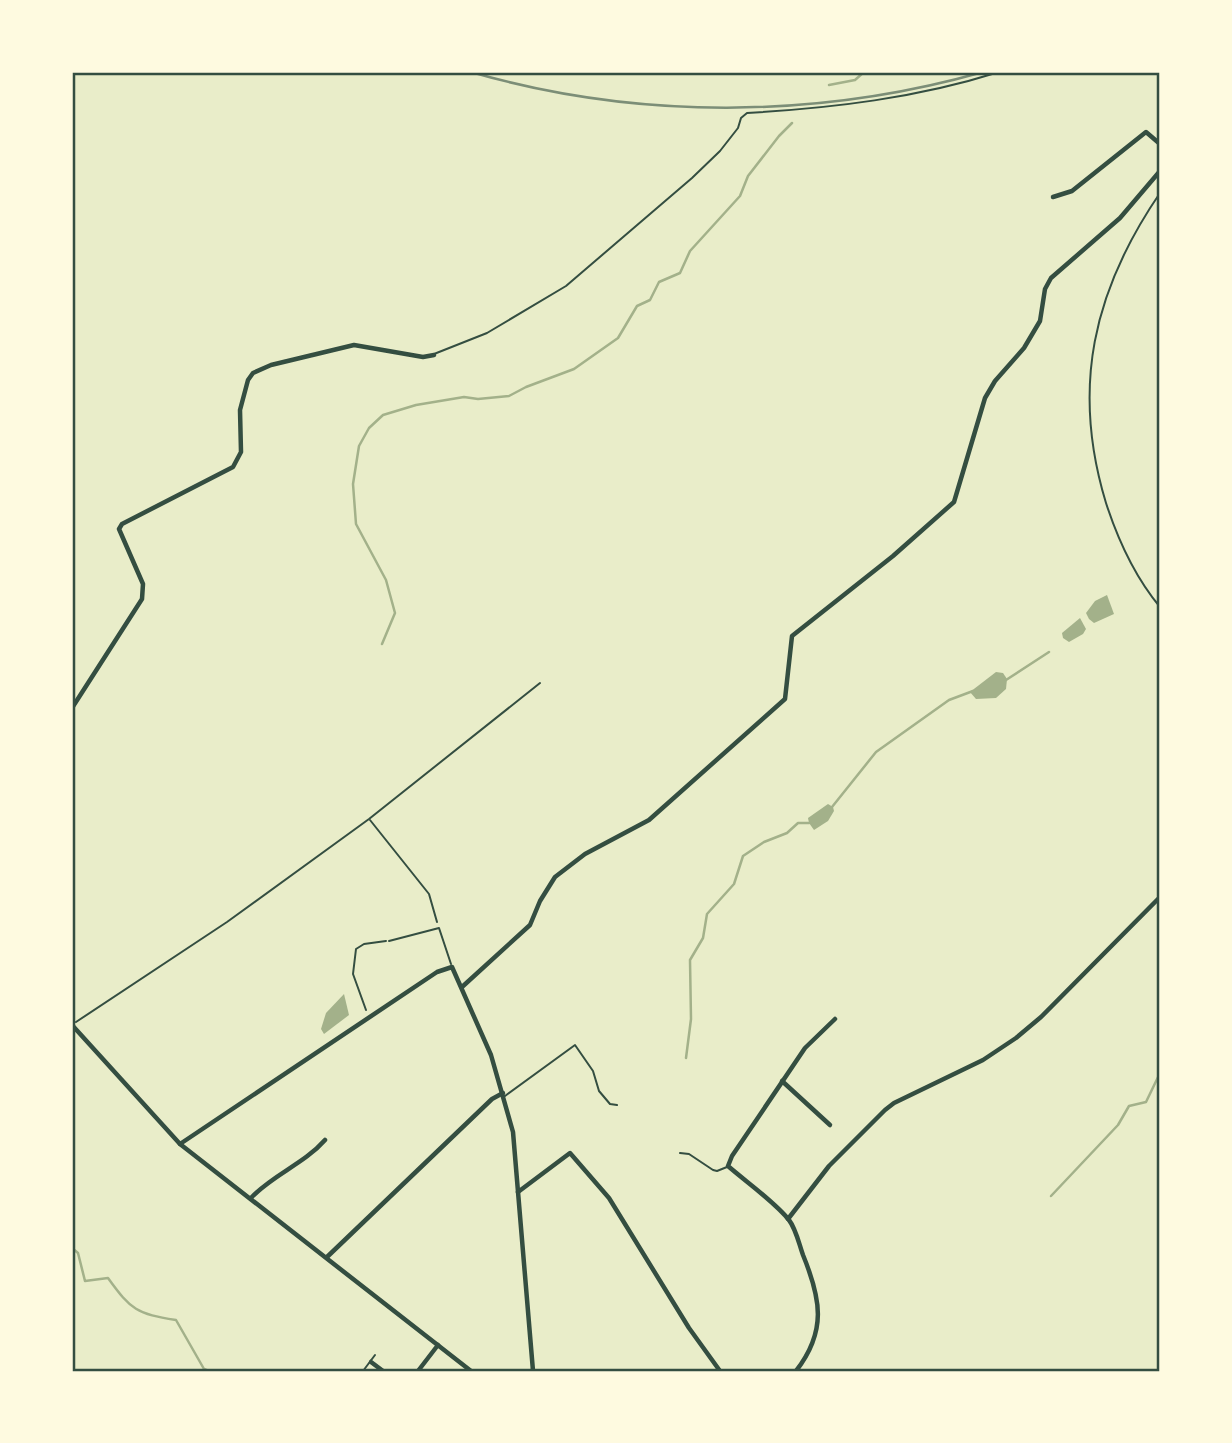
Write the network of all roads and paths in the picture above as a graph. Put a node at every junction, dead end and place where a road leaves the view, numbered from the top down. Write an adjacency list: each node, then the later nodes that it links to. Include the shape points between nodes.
1 (999, 72): 6 (lane, via 921,93 834,108 747,113 720,151 692,178 566,286 487,332)
2 (1160, 144): 5 (street, via 1146,132 1072,191)
3 (1160, 171): 15 (street, via 1120,218 1051,278 1040,321 985,398 954,502 792,636 785,699 649,820 585,853 555,877 530,925)
4 (1160, 193): 7 (path, via 1122,254 1106,297 1092,353 1089,398 1096,468 1115,530)
5 (1053, 197)
6 (434, 355): 9 (street, via 354,345 253,373 240,411 241,452 233,467 119,529 143,584 142,599)
7 (1160, 607)
8 (540, 683): 10 (path)
9 (72, 708)
10 (369, 819): 12 (path, via 429,894); 18 (path, via 227,922)
11 (1160, 897): 29 (street, via 1016,1038 983,1060 894,1103 875,1119)
12 (439, 928): 13 (lane); 14 (lane)
13 (389, 941): 16 (path, via 356,949 353,974)
14 (452, 967): 15 (street); 16 (street, via 437,972)
15 (462, 987): 20 (street)
16 (368, 1018): 24 (street)
17 (835, 1019): 19 (street, via 805,1048)
18 (72, 1025): 24 (street)
19 (782, 1081): 22 (street); 26 (street)
20 (503, 1095): 21 (lane, via 575,1045 593,1071 599,1091 610,1104); 27 (street, via 513,1132); 30 (street, via 492,1099)
21 (617, 1105)
22 (830, 1125)
23 (325, 1140): 28 (street)
24 (180, 1144): 28 (street)
25 (680, 1153): 26 (lane, via 713,1170)
26 (727, 1166): 29 (street)
27 (518, 1192): 38 (street); 39 (street, via 570,1153 609,1199)
28 (251, 1198): 30 (street)
29 (788, 1219): 40 (street, via 816,1287 819,1313 816,1337)
30 (327, 1257): 31 (street)
31 (438, 1345): 36 (street); 37 (street)
32 (375, 1355): 33 (lane)
33 (371, 1362): 34 (lane); 35 (street)
34 (363, 1371)
35 (383, 1371)
36 (418, 1371)
37 (471, 1371)
38 (533, 1371)
39 (720, 1371)
40 (796, 1371)

